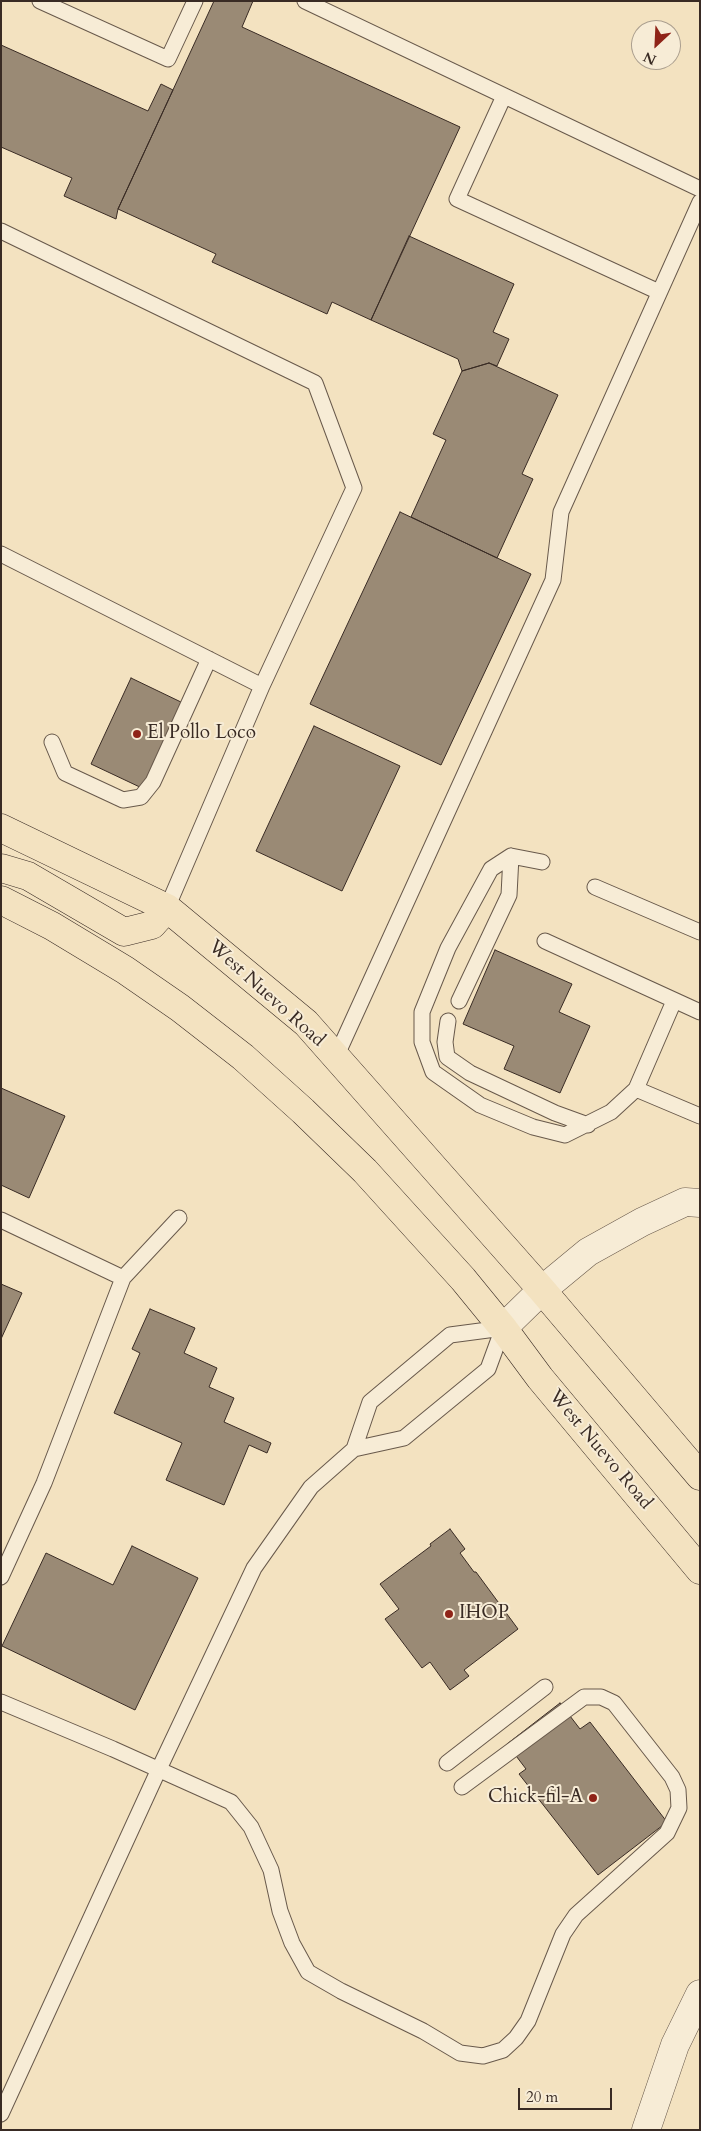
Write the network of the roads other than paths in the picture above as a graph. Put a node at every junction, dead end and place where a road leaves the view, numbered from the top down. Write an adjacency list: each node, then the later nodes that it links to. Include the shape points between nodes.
1 (40, 1): 2 (lane, via 168,59)
2 (195, 1)
3 (305, 1): 4 (lane)
4 (504, 96): 5 (lane); 8 (lane, via 457,199)
5 (700, 189)
6 (700, 202): 8 (lane)
7 (1, 231): 11 (lane, via 315,383 354,488)
8 (659, 292): 26 (lane, via 561,512 554,580)
9 (1, 554): 10 (lane)
10 (208, 659): 11 (lane); 12 (lane, via 153,782 140,797 123,800 65,773)
11 (262, 686): 19 (lane)
12 (52, 742)
13 (1, 828): 19 (main road, West Nuevo Road)
14 (511, 856): 15 (lane); 22 (lane, via 509,895); 29 (lane, via 491,869 448,948 422,1012 422,1042 433,1072 480,1105 533,1127 564,1135)
15 (542, 862)
16 (1, 868): 19 (main road, via 28,876 124,932 152,924)
17 (595, 887): 20 (lane)
18 (1, 900): 35 (main road, West Nuevo Road, via 125,970 243,1057 365,1171)
19 (167, 908): 26 (main road, West Nuevo Road, via 306,1023)
20 (700, 932)
21 (545, 941): 23 (lane)
22 (458, 1001)
23 (674, 1001): 24 (lane); 27 (lane)
24 (700, 1012)
25 (448, 1021): 29 (lane, via 447,1057 470,1073)
26 (336, 1057): 34 (main road, West Nuevo Road)
27 (636, 1089): 28 (lane); 29 (lane, via 611,1112)
28 (700, 1116)
29 (588, 1124)
30 (692, 1202): 34 (street, via 642,1222 588,1252)
31 (179, 1218): 33 (lane)
32 (1, 1220): 33 (lane)
33 (123, 1278): 39 (lane, via 44,1482)
34 (542, 1290): 35 (street); 37 (main road, West Nuevo Road)
35 (503, 1328): 36 (lane, via 488,1369 404,1438); 36 (lane, via 450,1335 370,1402); 38 (main road, West Nuevo Road, via 540,1378)
36 (354, 1448): 43 (lane, via 311,1487 254,1568)
37 (700, 1476)
38 (700, 1570)
39 (1, 1577)
40 (545, 1687): 42 (lane)
41 (1, 1702): 43 (lane)
42 (447, 1763)
43 (159, 1769): 44 (lane, via 231,1802 251,1827 271,1870 280,1911 292,1943 308,1972 460,2053 483,2056 503,2050 528,2021 563,1934 576,1915 668,1833 679,1808 678,1790 672,1777 614,1703 601,1697 584,1697); 46 (lane)
44 (462, 1787)
45 (700, 1994): 47 (street, via 675,2045)
46 (1, 2114)
47 (646, 2130)

